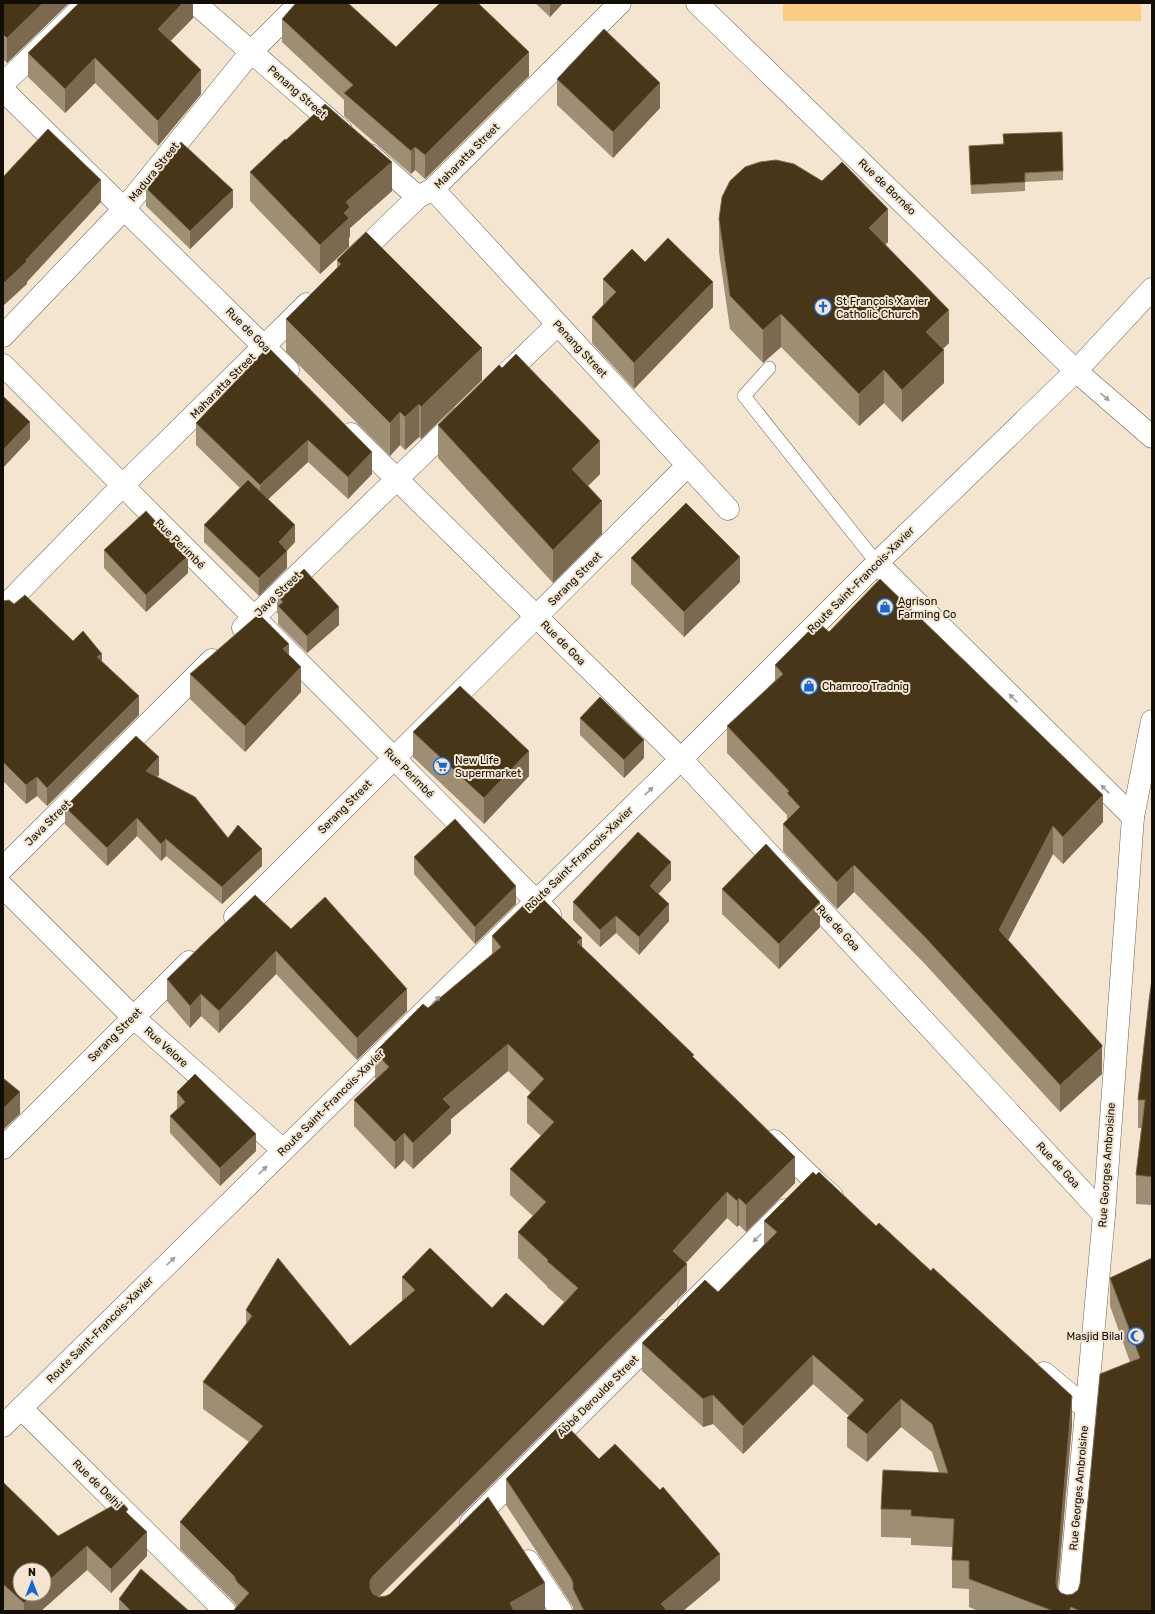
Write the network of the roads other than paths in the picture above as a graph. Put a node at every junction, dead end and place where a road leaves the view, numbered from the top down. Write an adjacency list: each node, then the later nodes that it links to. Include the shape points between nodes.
1 (87, 3): 7 (street)
2 (195, 3): 6 (street, Penang Street)
3 (300, 3): 6 (street, Madura Street)
4 (620, 3): 9 (street, Maharatta Street)
5 (698, 3): 19 (street, Rue de Bornéo)
6 (251, 52): 9 (street, Penang Street); 10 (street, Madura Street)
7 (3, 84)
8 (3, 90): 10 (street, Rue de Goa)
9 (425, 193): 11 (street, Maharatta Street); 14 (street, Penang Street)
10 (125, 208): 15 (street, Madura Street); 16 (street, Rue de Goa)
11 (338, 274)
12 (1152, 290): 19 (street, Route Saint-Francois-Xavier)
13 (321, 291): 16 (street, Maharatta Street)
14 (557, 325): 23 (street, Penang Street); 24 (street, Java Street)
15 (3, 336)
16 (264, 346): 20 (street, Rue de Goa); 25 (street, Maharatta Street)
17 (3, 365): 25 (street, Rue Perimbé)
18 (769, 368): 27 (lane, via 744,396)
19 (1076, 371): 22 (street, Rue de Bornéo, one-way to 22); 27 (street, Route Saint-Francois-Xavier)
20 (303, 385)
21 (336, 418): 24 (street, Rue de Goa)
22 (1152, 437)
23 (687, 466): 26 (street, Penang Street); 29 (street, Serang Street)
24 (396, 480): 29 (street, Rue de Goa); 30 (street, Java Street)
25 (122, 486): 28 (street, Maharatta Street); 30 (street, Rue Perimbé)
26 (728, 509)
27 (877, 563): 33 (street, Route Saint-Francois-Xavier); 34 (street, one-way to 27)
28 (3, 608)
29 (537, 616): 32 (street, Serang Street); 33 (street, Rue de Goa)
30 (254, 618): 32 (street, Rue Perimbé); 35 (street, Java Street)
31 (1152, 721): 34 (street, Rue Georges Ambroisine)
32 (394, 759): 37 (street, Rue Perimbé); 39 (street, Serang Street)
33 (681, 759): 37 (street, Route Saint-Francois-Xavier, one-way to 33); 47 (street, Rue de Goa)
34 (1133, 817): 47 (street, Rue Georges Ambroisine)
35 (3, 868)
36 (3, 887): 41 (street, Rue Velore)
37 (536, 902): 38 (street, Rue Perimbé); 44 (street, Route Saint-Francois-Xavier, one-way to 37)
38 (564, 929)
39 (218, 933)
40 (201, 950): 41 (street, Serang Street)
41 (133, 1017): 43 (street, Serang Street); 44 (street, Rue Velore)
42 (759, 1125): 45 (street)
43 (3, 1148)
44 (283, 1150): 49 (street, Route Saint-Francois-Xavier, one-way to 44)
45 (805, 1190): 46 (street); 52 (street, Abbé Deroulde Street, one-way to 52)
46 (845, 1206)
47 (1104, 1214): 50 (street, Rue Georges Ambroisine)
48 (1032, 1362): 50 (street)
49 (21, 1408): 51 (street, Route Saint-Francois-Xavier); 56 (street, Rue de Delhi)
50 (1086, 1408): 58 (street, Rue Georges Ambroisine)
51 (3, 1426)
52 (490, 1504): 53 (street); 54 (street, Abbé Deroulde Street)
53 (502, 1523)
54 (455, 1538)
55 (515, 1542): 57 (street)
56 (225, 1611)
57 (561, 1611)
58 (1068, 1611)

